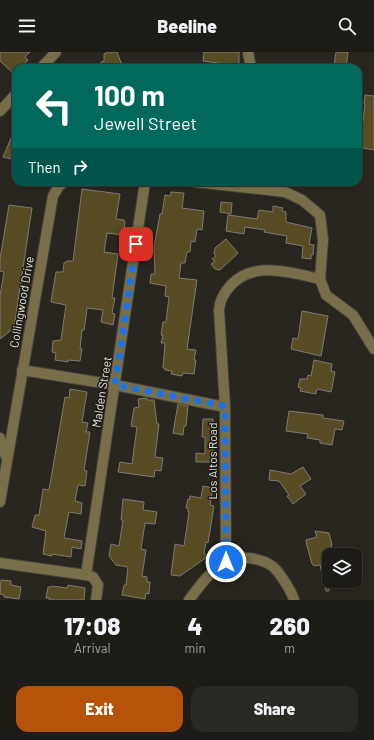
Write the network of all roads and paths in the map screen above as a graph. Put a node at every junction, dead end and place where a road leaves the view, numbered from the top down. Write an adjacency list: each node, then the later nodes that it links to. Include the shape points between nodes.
1 (56, 52): 3 (street)
2 (248, 52): 4 (street)
3 (45, 64)
4 (250, 64)
5 (12, 98): 6 (street)
6 (0, 111)
7 (59, 186): 13 (street, Collingwood Drive, via 53,196)
8 (144, 186): 14 (street, Malden Street)
9 (261, 186): 10 (street)
10 (278, 187): 11 (street, via 302,200 320,215 324,240)
11 (320, 279): 12 (street, via 326,295 354,314); 15 (street, Los Altos Road, via 281,271 252,271 233,281 221,300 219,310)
12 (374, 349)
13 (22, 370): 14 (street); 17 (street, Collingwood Drive)
14 (115, 385): 15 (street); 21 (street, Malden Street)
15 (225, 406): 19 (street, Los Altos Road)
16 (0, 438): 17 (street)
17 (7, 458): 18 (street, Collingwood Drive)
18 (0, 502)
19 (226, 562): 23 (street, via 204,580); 24 (street, via 248,557 273,566 292,592)
20 (0, 563): 21 (street)
21 (86, 575): 22 (street, via 93,578 98,585)
22 (96, 600)
23 (189, 600)
24 (294, 600)

